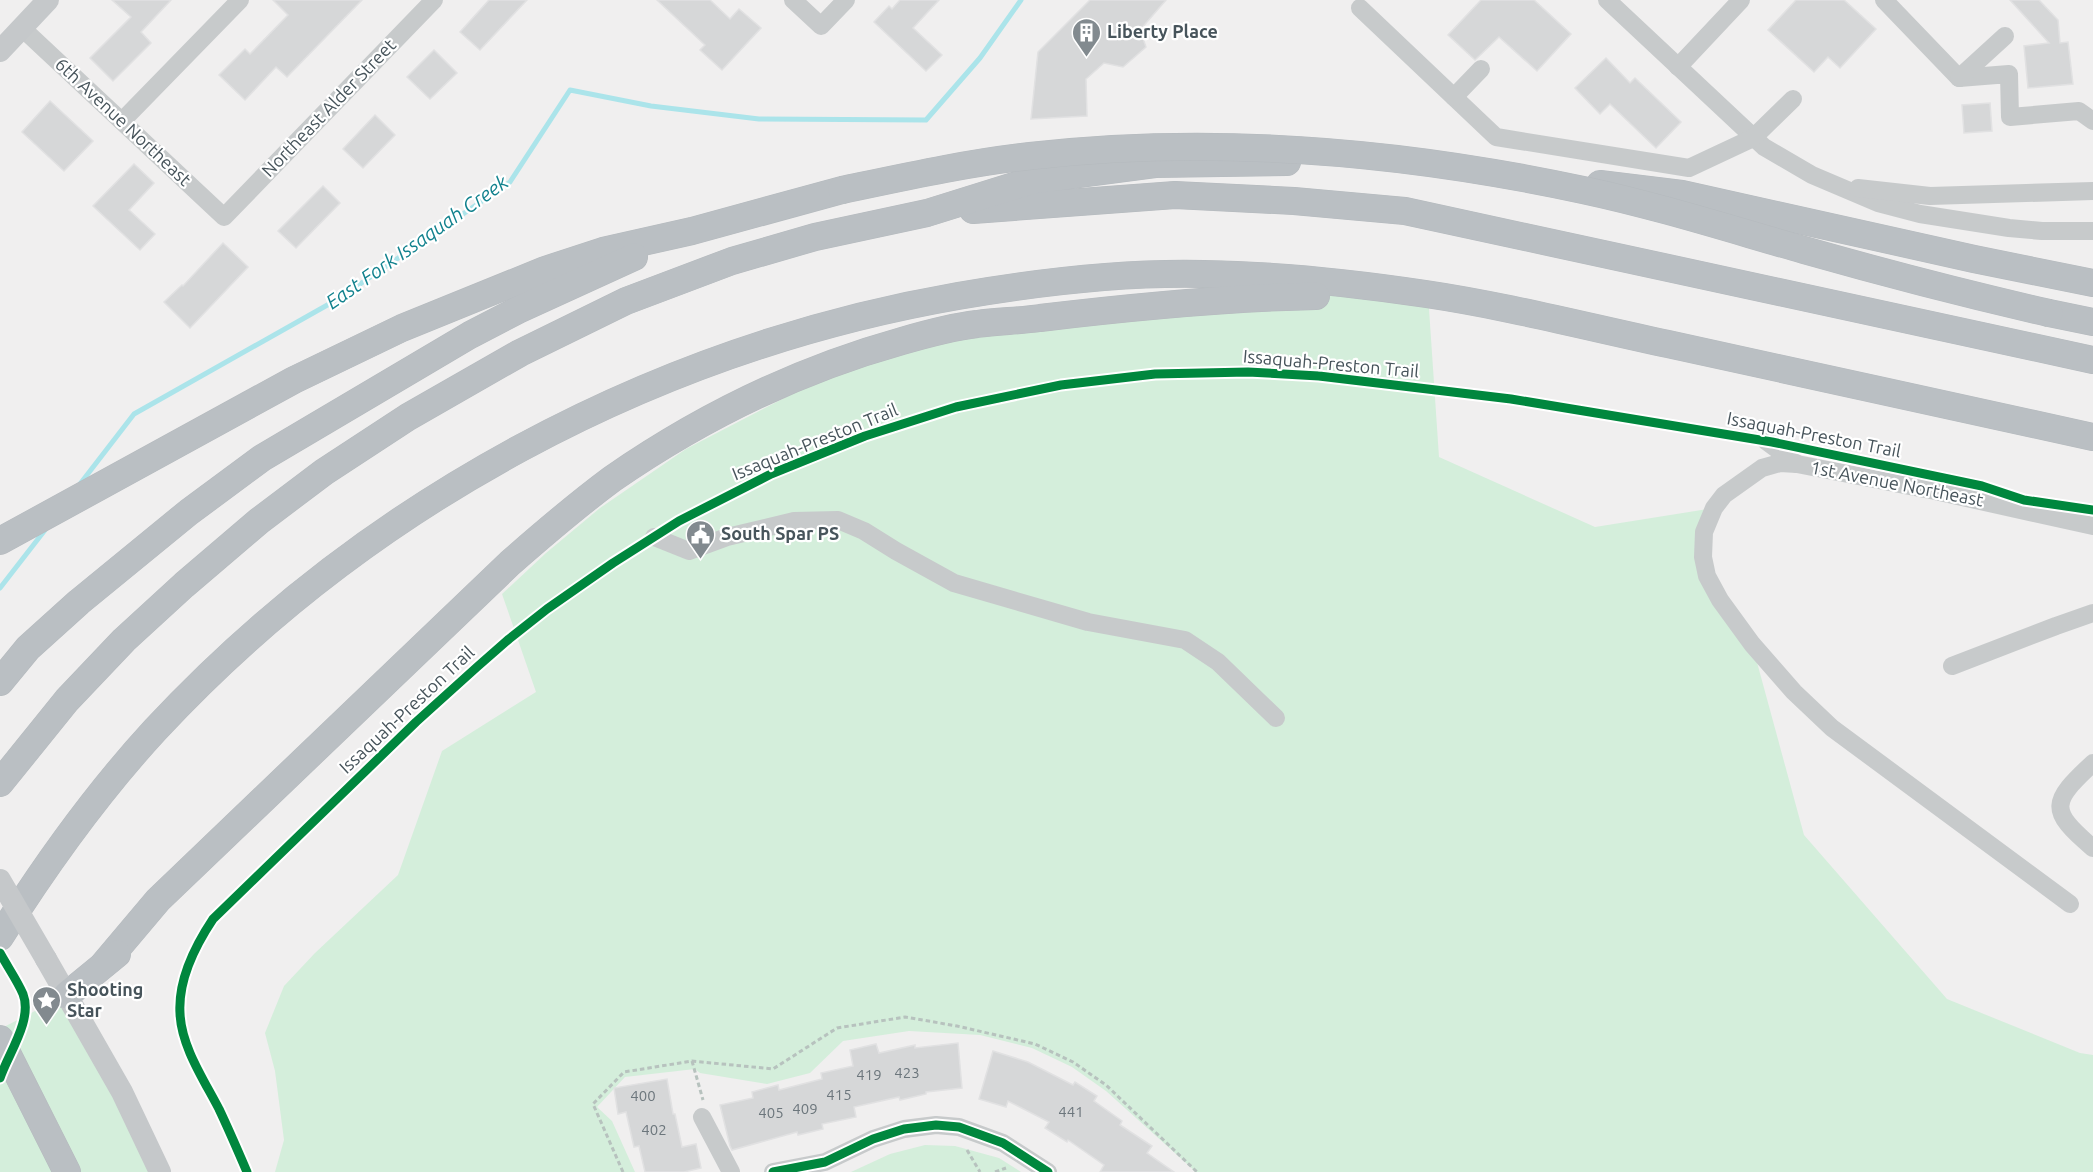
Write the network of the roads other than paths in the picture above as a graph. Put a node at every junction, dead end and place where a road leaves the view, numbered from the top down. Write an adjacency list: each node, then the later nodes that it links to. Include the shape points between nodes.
1 (48, 0): 10 (main road)
2 (240, 0): 18 (street)
3 (434, 0): 24 (street, Northeast Alder Street)
4 (793, 0): 5 (street, via 821,26)
5 (846, 0)
6 (1607, 0): 13 (street)
7 (1741, 0): 13 (street)
8 (1884, 0): 15 (street)
9 (1360, 8): 16 (street)
10 (22, 28): 12 (main road); 18 (street, 6th Avenue Northeast)
11 (2005, 36): 15 (street)
12 (0, 51)
13 (1678, 67): 20 (street)
14 (1481, 69): 16 (street)
15 (1959, 78): 19 (street, via 2009,74 2010,117 2079,111)
16 (1454, 97): 20 (street, via 1496,137 1689,168)
17 (1793, 99): 20 (street)
18 (122, 121): 24 (street, 6th Avenue Northeast)
19 (2093, 121)
20 (1753, 138): 21 (street, via 1792,165)
21 (1838, 186): 22 (street, via 1930,196); 26 (street, via 1898,209 1947,219 2042,231)
22 (2093, 191)
23 (927, 213): 27 (highway, via 1032,180 1155,164 1265,161 1424,167 1682,194); 30 (highway, via 1175,195 1405,211); 42 (highway, via 815,237 732,261 626,302 520,353 408,417 324,472 184,585 123,640 67,700)
24 (224, 217)
25 (692, 231): 29 (highway, bridge, via 842,190 1029,156 1203,146 1338,152 1441,164 1582,190 1923,283); 36 (highway, via 603,251 545,270 402,328 294,380); 39 (highway, via 508,315 262,458 79,602 28,648)
26 (2093, 231)
27 (2093, 283)
28 (1428, 294): 31 (highway); 46 (highway, via 1309,280 1210,274 1087,278 986,292 850,318 775,339 668,378 531,442 465,479 312,584 243,644 153,733 69,834); 47 (highway, via 1267,297 1035,319 861,366 717,431 632,484 522,574 174,906)
29 (2093, 322)
30 (2093, 360)
31 (2093, 436)
32 (1766, 441): 33 (street)
33 (1797, 464): 34 (street, 1st Avenue Northeast); 45 (street, 1st Avenue Northeast, via 1762,468 1724,495 1714,508 1704,532 1703,557 1707,576 1720,600 1752,644 1832,728)
34 (2093, 526)
35 (654, 537): 40 (street, via 688,551 794,521 838,519 954,583 1088,621 1185,640 1218,662)
36 (0, 541)
37 (2093, 613): 38 (street)
38 (1952, 666)
39 (0, 682)
40 (1276, 718)
41 (2093, 763): 43 (street, via 2067,788 2061,813 2068,826)
42 (0, 783)
43 (2093, 848)
44 (0, 880): 47 (main road, bridge)
45 (2070, 903)
46 (0, 937)
47 (67, 995): 51 (main road, via 122,1092)
48 (0, 1040): 50 (highway)
49 (702, 1118): 52 (street)
50 (67, 1172)
51 (160, 1172)
52 (731, 1172)
53 (773, 1172): 54 (street, via 825,1162 904,1129 936,1125 959,1128 1003,1143)
54 (1048, 1172)

